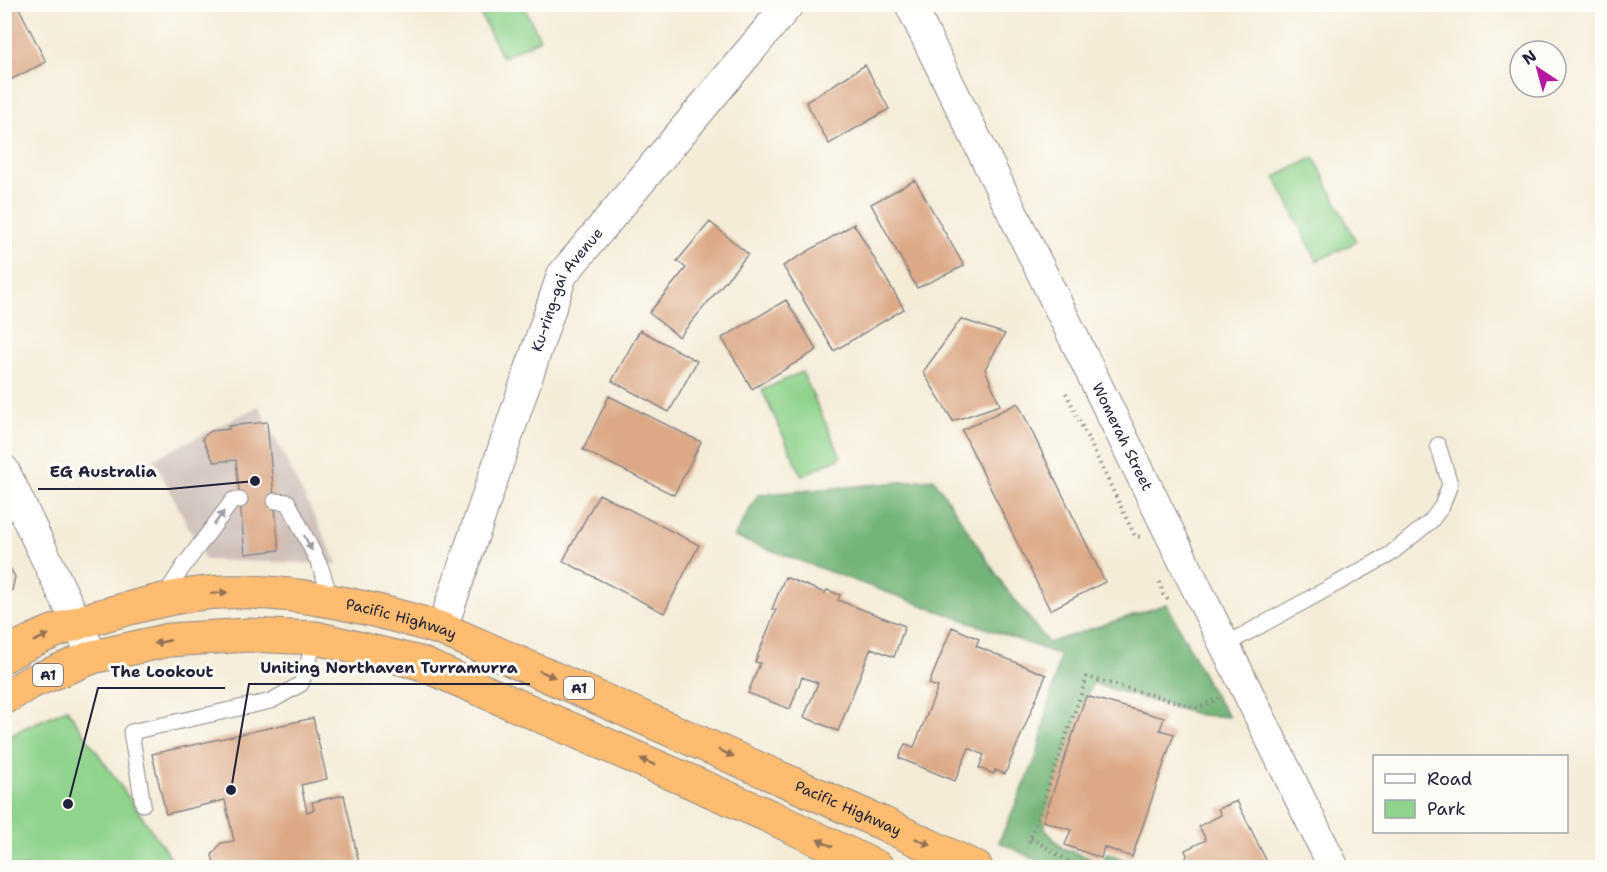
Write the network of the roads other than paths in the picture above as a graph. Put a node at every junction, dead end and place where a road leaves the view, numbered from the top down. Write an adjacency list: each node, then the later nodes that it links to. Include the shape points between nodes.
1 (789, 4): 10 (street, Ku-ring-gai Avenue, via 562,275)
2 (910, 4): 12 (street, Womerah Street)
3 (1438, 445): 12 (lane, via 1450,484 1431,521 1389,555)
4 (4, 470): 9 (street)
5 (240, 500): 7 (lane, one-way to 5, via 233,500)
6 (275, 501): 8 (lane, one-way to 8, via 288,502 321,568)
7 (161, 600): 8 (highway, Pacific Highway / A1, one-way to 8, via 220,592 282,593); 9 (highway, Pacific Highway / A1)
8 (331, 600): 10 (highway, Pacific Highway / A1)
9 (78, 622): 13 (highway, Pacific Highway / A1, one-way to 9); 14 (street)
10 (442, 629): 18 (highway, Pacific Highway / A1, one-way to 18)
11 (316, 638): 14 (highway, A1, one-way to 14, via 248,635 169,640); 16 (lane, via 301,684 271,701 131,732); 17 (highway, A1, one-way to 11, via 420,663)
12 (1225, 645): 19 (street, Womerah Street)
13 (4, 656)
14 (93, 657): 15 (highway, A1, via 31,682)
15 (4, 698)
16 (143, 804)
17 (878, 867)
18 (976, 867)
19 (1334, 867)

